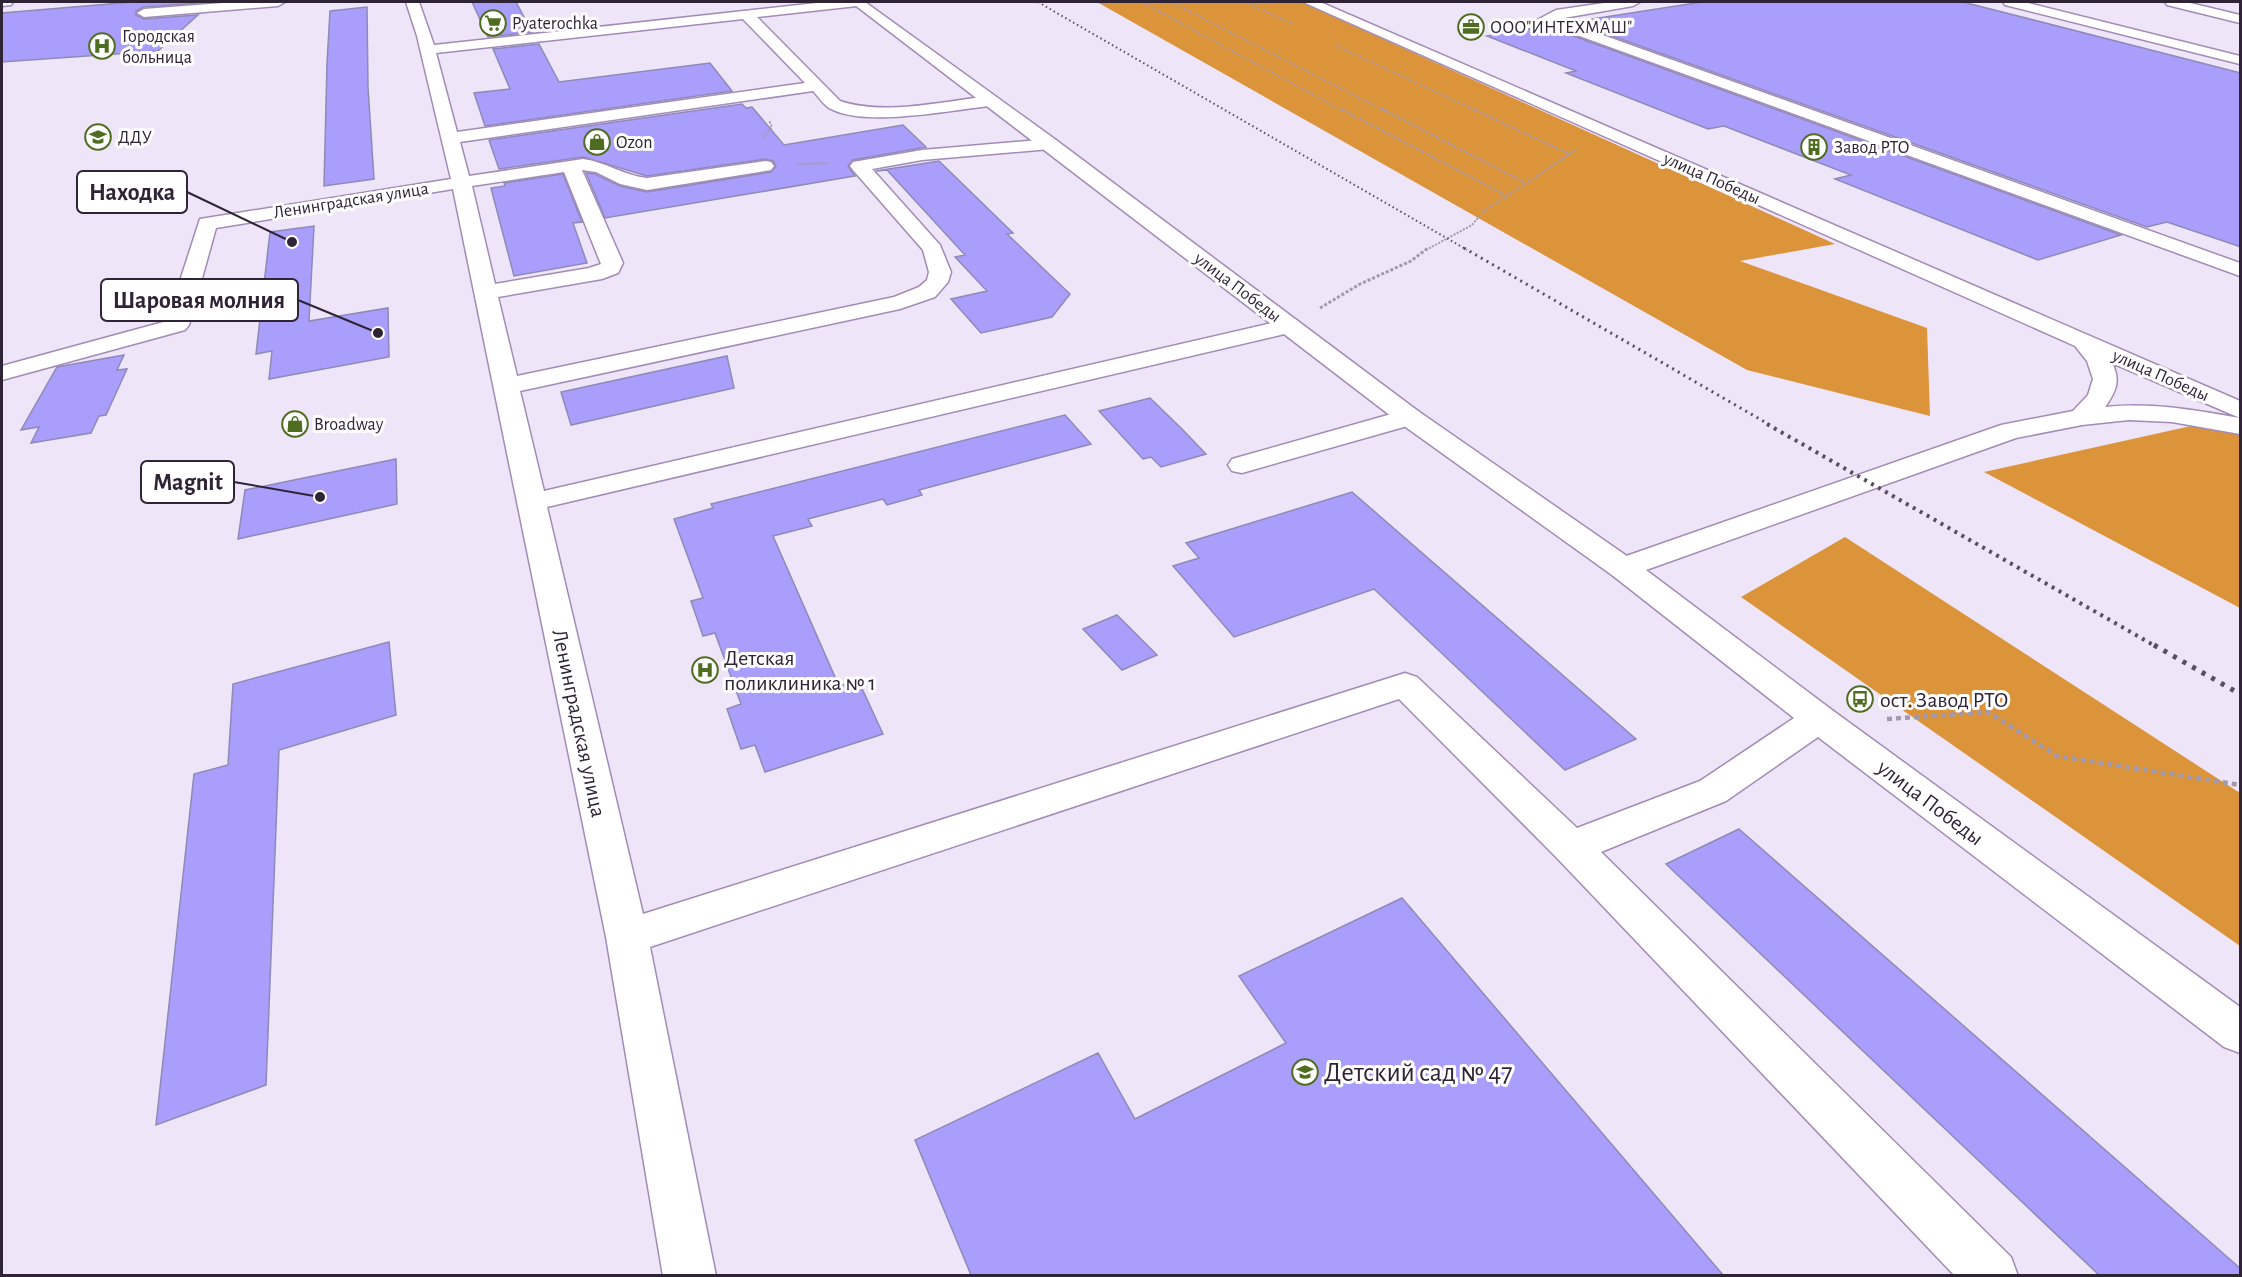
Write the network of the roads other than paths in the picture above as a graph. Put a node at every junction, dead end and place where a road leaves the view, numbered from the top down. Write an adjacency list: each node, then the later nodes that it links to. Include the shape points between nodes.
1 (278, 2): 8 (street)
2 (412, 2): 11 (street, Ленинградская улица)
3 (857, 2): 9 (street); 14 (street, улица Победы)
4 (1311, 2): 23 (street, улица Победы)
5 (1633, 2): 20 (street, via 1546,19)
6 (2010, 2): 12 (street)
7 (2172, 2): 10 (street)
8 (144, 13)
9 (746, 14): 11 (street); 13 (street)
10 (2241, 19)
11 (427, 50): 15 (street, Ленинградская улица)
12 (2241, 60)
13 (817, 86): 14 (street, via 834,104 853,111); 15 (street)
14 (990, 101): 16 (street, улица Победы)
15 (450, 138): 19 (street, Ленинградская улица)
16 (1050, 144): 22 (street, улица Победы); 25 (street, via 922,155 859,166 933,249 940,272 927,292 900,302)
17 (571, 165): 18 (street, via 593,164 627,180 647,184); 19 (street); 21 (street, via 612,263 610,268)
18 (765, 166)
19 (461, 182): 21 (street, Ленинградская улица); 24 (street, Ленинградская улица, via 207,223 177,325)
20 (2241, 270)
21 (486, 291): 25 (street, Ленинградская улица)
22 (1284, 322): 27 (street, улица Победы); 31 (street)
23 (2081, 339): 26 (street, улица Победы); 28 (street, улица Победы, via 2101,365 2105,386 2098,403)
24 (2, 373)
25 (506, 386): 31 (street, Ленинградская улица)
26 (2233, 403): 28 (street, via 2187,396 2153,397)
27 (1409, 417): 30 (street); 32 (street, улица Победы)
28 (2082, 417): 29 (street, улица Победы, via 2152,412); 32 (street, улица Победы, via 1978,440)
29 (2241, 426)
30 (1242, 465)
31 (532, 502): 35 (street, Ленинградская улица)
32 (1623, 568): 33 (street, улица Победы)
33 (1819, 719): 34 (street, via 1713,791); 36 (street, улица Победы)
34 (1571, 847): 35 (street, via 1405,685); 38 (street)
35 (627, 937): 37 (street, Ленинградская улица)
36 (2241, 1033)
37 (681, 1272)
38 (1992, 1275)

